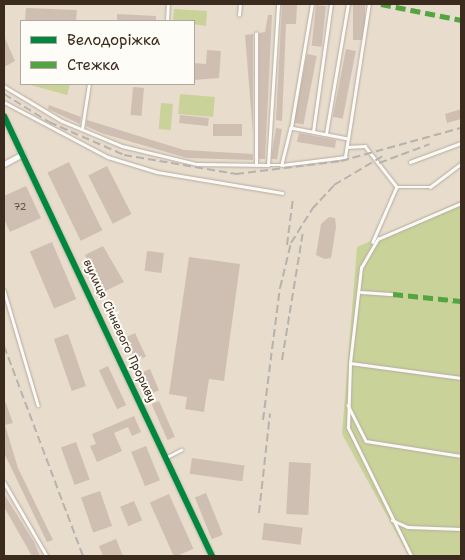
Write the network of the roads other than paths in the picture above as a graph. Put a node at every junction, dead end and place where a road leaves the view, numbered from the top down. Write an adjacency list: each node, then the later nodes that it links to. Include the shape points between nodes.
1 (168, 4): 9 (lane)
2 (240, 4): 8 (lane)
3 (278, 4): 27 (lane)
4 (312, 4): 15 (lane)
5 (331, 4): 17 (lane)
6 (348, 4): 18 (lane)
7 (369, 4): 19 (lane)
8 (240, 15)
9 (167, 20)
10 (256, 34): 26 (lane)
11 (89, 85): 16 (lane)
12 (4, 86): 16 (lane)
13 (4, 102): 30 (lane, via 65,137 127,163)
14 (4, 116): 22 (street, вулиця Січневого Прориву)
15 (291, 128): 17 (lane); 28 (lane)
16 (82, 129): 26 (lane, via 122,146 197,164)
17 (313, 132): 18 (lane)
18 (326, 134): 19 (lane)
19 (348, 139): 21 (lane)
20 (461, 143): 23 (lane)
21 (346, 147): 28 (lane, via 345,157); 29 (lane, via 366,146)
22 (23, 154): 24 (street); 42 (street, вулиця Січневого Прориву)
23 (410, 162)
24 (4, 164)
25 (461, 164): 29 (lane, via 430,187 412,190)
26 (256, 165): 27 (lane)
27 (268, 165): 28 (lane)
28 (282, 165)
29 (397, 187): 32 (lane)
30 (282, 193)
31 (461, 203): 32 (lane)
32 (372, 244): 34 (lane, via 361,268)
33 (4, 290): 39 (lane)
34 (360, 291): 35 (lane); 36 (lane)
35 (393, 294)
36 (350, 363): 37 (lane); 38 (lane)
37 (461, 378)
38 (348, 404): 41 (lane, via 366,441); 44 (lane, via 351,440)
39 (38, 405)
40 (181, 450): 42 (lane)
41 (461, 456)
42 (166, 457): 47 (street, вулиця Січневого Прориву)
43 (4, 482): 46 (lane)
44 (391, 519): 45 (lane, via 408,527); 48 (lane)
45 (461, 530)
46 (47, 556)
47 (212, 556)
48 (412, 556)

